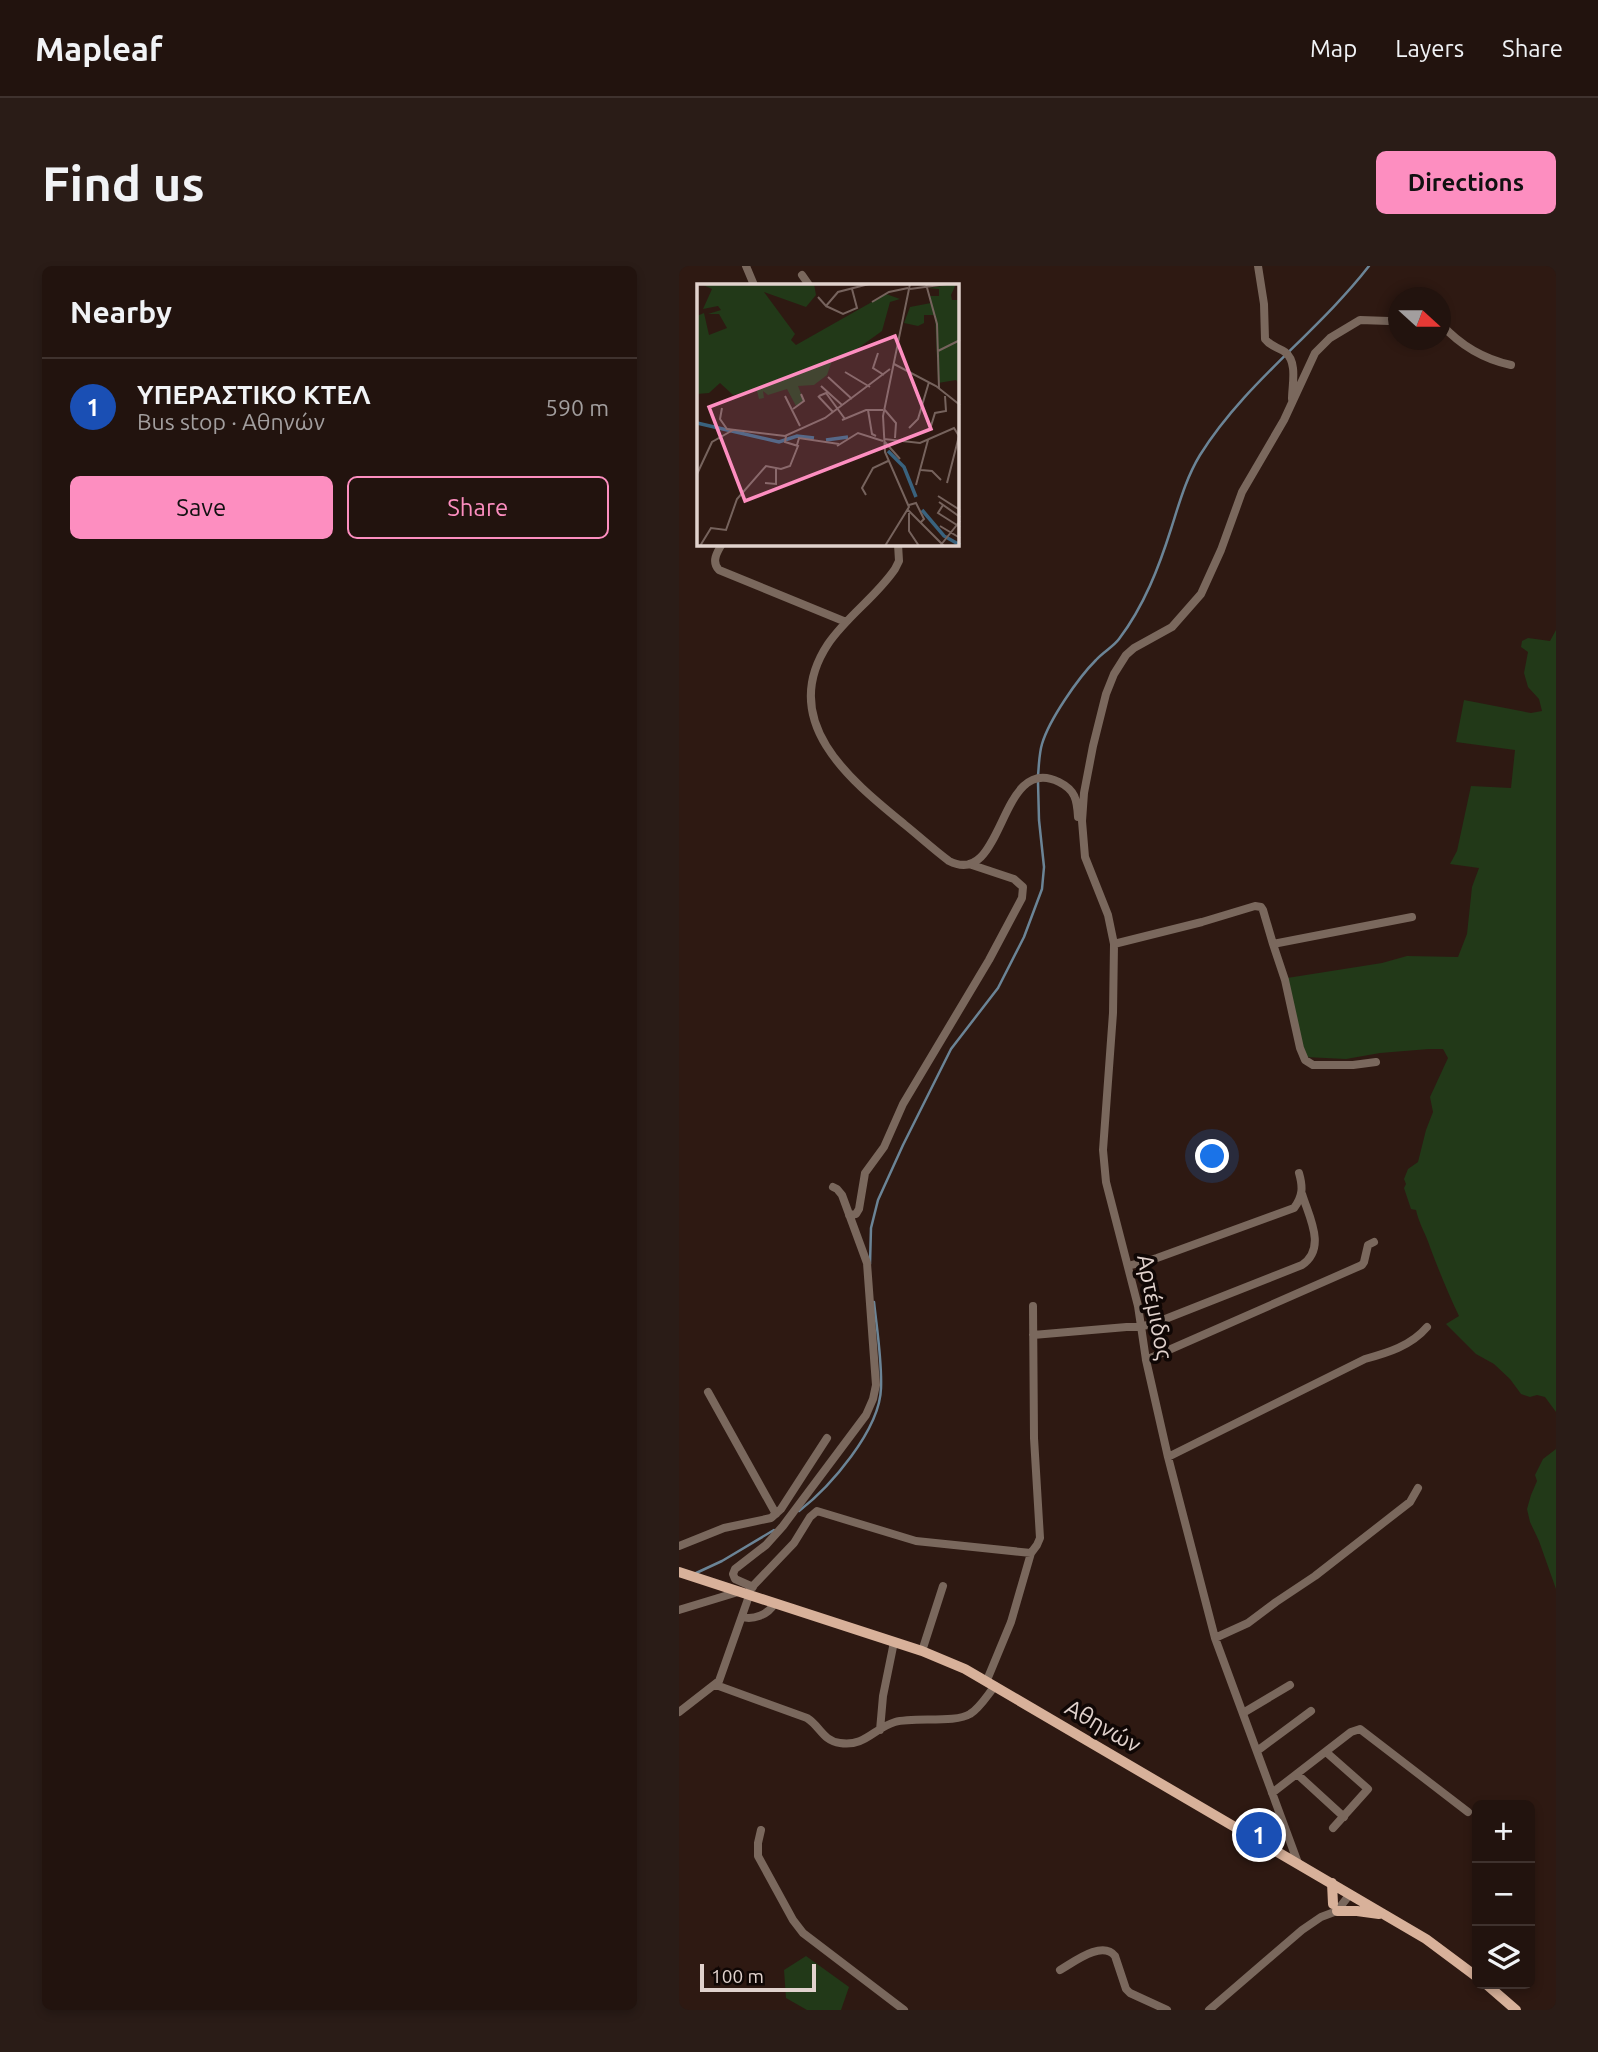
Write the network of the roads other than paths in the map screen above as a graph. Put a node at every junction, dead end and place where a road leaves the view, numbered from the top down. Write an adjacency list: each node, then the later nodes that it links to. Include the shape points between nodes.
1 (746, 266): 4 (street)
2 (1258, 266): 9 (street, via 1265,339 1291,361)
3 (802, 275): 5 (street)
4 (754, 284)
5 (808, 284)
6 (1388, 321): 9 (street, Αρτέμιδος, via 1360,320 1330,338 1315,352)
7 (1451, 334): 8 (street, via 1486,359)
8 (1511, 365)
9 (1291, 405): 13 (street, Αρτέμιδος, via 1242,492 1201,594 1173,627 1126,655 1114,674 1084,793)
10 (721, 546): 12 (street, via 715,561 719,570)
11 (898, 546): 12 (street, via 895,569)
12 (846, 622): 14 (street, via 820,658 813,679 813,716 824,743 845,773 876,802 949,861)
13 (1083, 847): 14 (street, via 1075,795 1056,781 1040,777 1024,784 991,845); 16 (street, Αρτέμιδος)
14 (969, 864): 22 (street, via 1014,879 1023,887 1022,898 884,1147 865,1173 859,1209)
15 (1412, 917): 17 (street)
16 (1114, 943): 17 (street, via 1259,906); 24 (street, Αρτέμιδος, via 1103,1163)
17 (1273, 944): 18 (street, via 1304,1060 1313,1065)
18 (1376, 1062)
19 (1299, 1173): 21 (street)
20 (833, 1187): 22 (street, via 840,1192)
21 (1302, 1194): 24 (street, via 1294,1208 1285,1212); 26 (street, via 1316,1242 1310,1260)
22 (849, 1215): 39 (street, via 867,1263 876,1385 873,1399 849,1439 783,1526 735,1569 735,1579)
23 (1374, 1242): 29 (street, via 1368,1245 1362,1265)
24 (1128, 1266): 26 (street, Αρτέμιδος)
25 (1033, 1306): 28 (street)
26 (1141, 1326): 28 (street); 29 (street, Αρτέμιδος)
27 (1427, 1327): 32 (street, via 1398,1348 1364,1359)
28 (1033, 1335): 36 (street, via 1040,1538)
29 (1146, 1360): 32 (street, Αρτέμιδος)
30 (708, 1392): 34 (street)
31 (827, 1438): 34 (street)
32 (1168, 1457): 43 (street, Αρτέμιδος)
33 (1418, 1488): 43 (street, via 1410,1502 1315,1576 1248,1623)
34 (776, 1514): 35 (street)
35 (679, 1546)
36 (1031, 1553): 39 (street, via 916,1542 817,1511 794,1543); 46 (street)
37 (679, 1572): 39 (main road, Αθηνών)
38 (943, 1586): 45 (street)
39 (747, 1592): 40 (main road, Αθηνών); 41 (street); 42 (street)
40 (774, 1604): 42 (street, via 761,1615); 44 (main road, Αθηνών)
41 (679, 1610)
42 (741, 1617): 47 (street)
43 (1215, 1638): 51 (street, Αρτέμιδος)
44 (894, 1642): 45 (main road, Αθηνών); 52 (street)
45 (922, 1651): 46 (main road, Αθηνών)
46 (991, 1683): 52 (street, via 966,1716 894,1722); 61 (main road, Αθηνών)
47 (716, 1685): 50 (street); 52 (street, via 807,1718 830,1741 858,1742)
48 (1290, 1685): 51 (street)
49 (1311, 1711): 53 (street)
50 (679, 1712)
51 (1243, 1713): 53 (street, Αρτέμιδος)
52 (880, 1730)
53 (1257, 1751): 56 (street, Αρτέμιδος)
54 (1326, 1752): 55 (street); 57 (street, via 1361,1729); 58 (street, via 1368,1789)
55 (1297, 1774): 56 (street); 58 (street)
56 (1272, 1793): 61 (street, Αρτέμιδος)
57 (1468, 1812)
58 (1344, 1816): 59 (street)
59 (1333, 1828)
60 (761, 1830): 69 (street, via 758,1856 797,1926)
61 (1298, 1863): 62 (main road, Αθηνών)
62 (1332, 1883): 63 (main road, Αθηνών); 64 (main road)
63 (1347, 1892): 64 (street); 65 (main road, Αθηνών)
64 (1335, 1907): 65 (main road); 71 (street)
65 (1385, 1915): 67 (main road, Αθηνών)
66 (1060, 1970): 70 (street, via 1092,1953 1110,1951 1126,1989)
67 (1472, 1973)
68 (1492, 1989): 72 (main road)
69 (904, 2010)
70 (1167, 2010)
71 (1209, 2010)
72 (1516, 2010)

